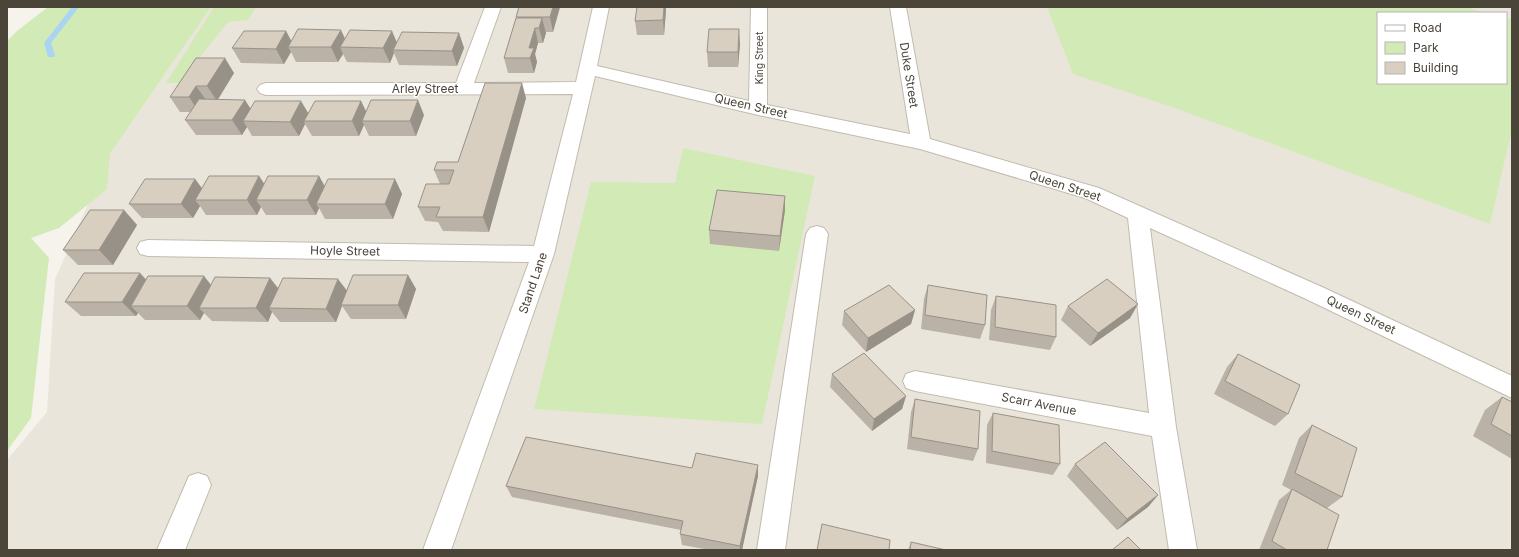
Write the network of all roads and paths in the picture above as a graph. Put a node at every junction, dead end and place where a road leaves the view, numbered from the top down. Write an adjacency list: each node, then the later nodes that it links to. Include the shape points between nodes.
1 (492, 7): 7 (street)
2 (601, 7): 5 (street, Stand Lane)
3 (759, 7): 8 (street, King Street)
4 (898, 7): 9 (street, Duke Street)
5 (586, 78): 7 (street, Arley Street); 8 (street, Queen Street); 13 (street, Stand Lane)
6 (266, 89): 7 (street, Arley Street)
7 (463, 89)
8 (758, 109): 9 (street, Queen Street)
9 (921, 143): 10 (street, Queen Street, via 1092,193)
10 (1138, 213): 15 (street, Queen Street); 16 (street)
11 (817, 234): 20 (street)
12 (148, 248): 13 (street, Hoyle Street)
13 (543, 254): 19 (street, Stand Lane)
14 (915, 381): 16 (street, Scarr Avenue)
15 (1512, 387)
16 (1163, 427): 21 (street)
17 (198, 485): 18 (street)
18 (171, 550)
19 (437, 550)
20 (771, 550)
21 (1183, 550)

